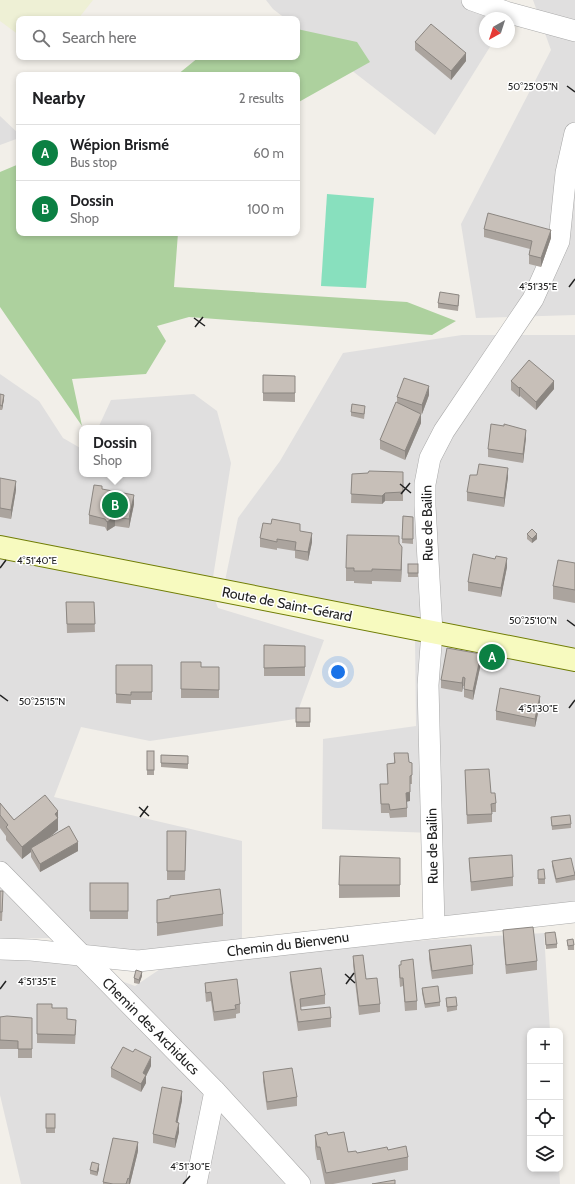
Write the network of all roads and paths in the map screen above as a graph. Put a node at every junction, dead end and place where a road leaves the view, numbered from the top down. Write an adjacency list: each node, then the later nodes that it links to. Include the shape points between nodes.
1 (472, 0): 2 (street)
2 (575, 31)
3 (575, 132): 5 (street, Rue de Bailin, via 566,173 559,241 534,299 444,431 430,458 424,506)
4 (0, 547): 5 (main road, Route de Saint-Gérard)
5 (432, 632): 6 (main road, Route de Saint-Gérard); 9 (street, Rue de Bailin, via 428,685)
6 (575, 660)
7 (0, 872): 11 (street, Chemin des Archiducs)
8 (575, 912): 9 (street, Chemin du Bienvenu)
9 (434, 927): 11 (street, Chemin du Bienvenu, via 138,961)
10 (0, 949): 11 (street, Chemin du Bienvenu)
11 (80, 954): 12 (street, Chemin des Archiducs)
12 (216, 1091): 13 (street); 14 (street, Chemin des Archiducs)
13 (196, 1184)
14 (300, 1184)

